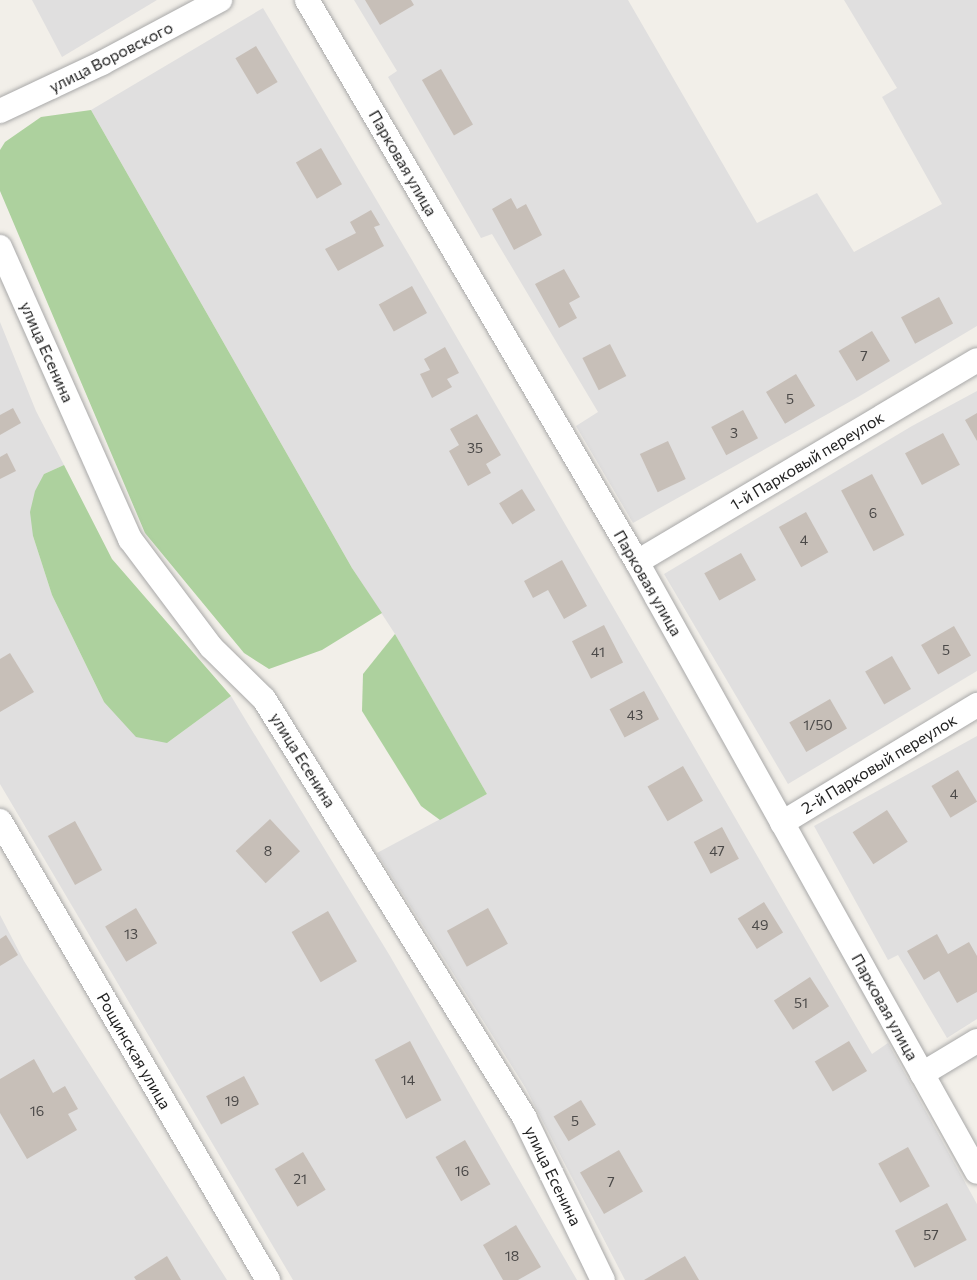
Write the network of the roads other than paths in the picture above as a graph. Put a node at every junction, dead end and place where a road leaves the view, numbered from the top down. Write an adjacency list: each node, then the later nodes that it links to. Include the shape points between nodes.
1 (220, 0): 3 (street, улица Воровского, via 102,63)
2 (307, 0): 6 (street, Парковая улица)
3 (0, 111)
4 (0, 247): 14 (street, улица Есенина, via 130,539 211,647 264,699 525,1119)
5 (977, 360): 6 (street, 1-й Парковый переулок)
6 (637, 562): 9 (street, Парковая улица)
7 (977, 705): 9 (street, 2-й Парковый переулок)
8 (0, 821): 13 (street, Рощинская улица)
9 (782, 823): 11 (street, Парковая улица)
10 (977, 1041): 11 (street)
11 (922, 1074): 12 (street, Парковая улица)
12 (977, 1172)
13 (268, 1280)
14 (603, 1280)

